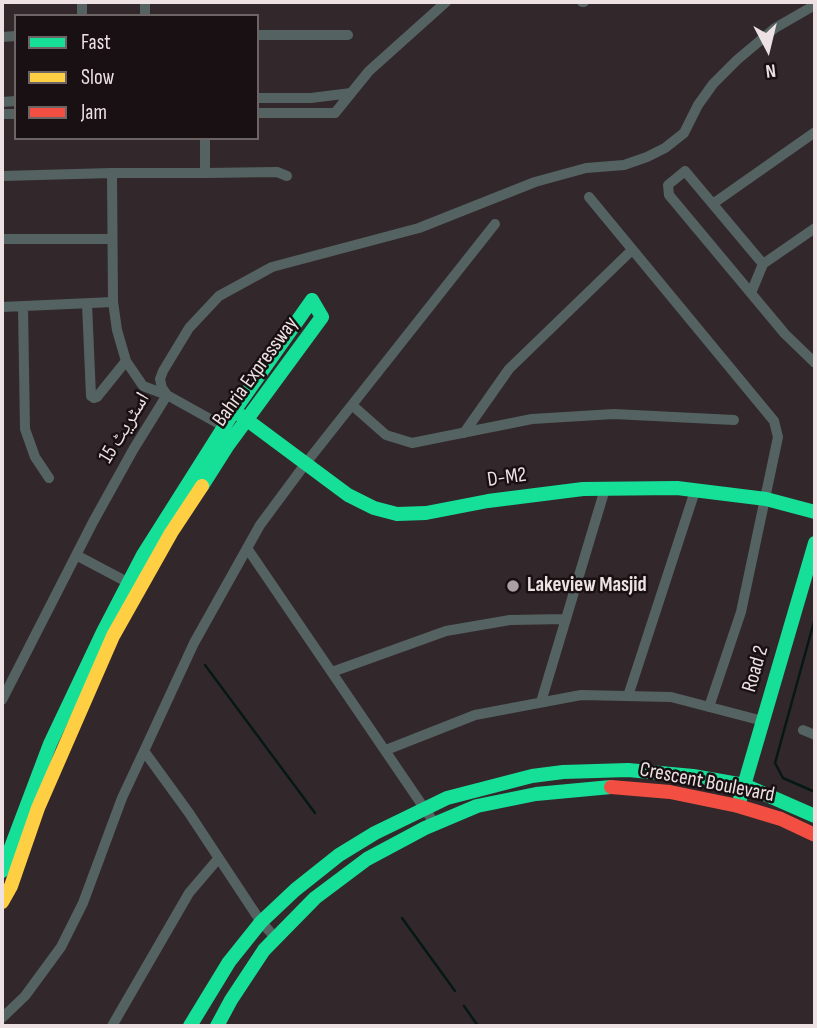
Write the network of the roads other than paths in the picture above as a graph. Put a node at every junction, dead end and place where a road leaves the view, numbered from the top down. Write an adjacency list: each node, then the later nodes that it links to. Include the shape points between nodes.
1 (446, 2): 5 (street)
2 (815, 5): 29 (street, via 775,28 737,60 713,84 684,133 656,152 624,165 586,168 535,183 419,228 272,268 231,288 189,328 163,371 160,379)
3 (259, 35): 4 (street)
4 (348, 35)
5 (351, 93): 6 (street); 7 (street, via 335,113)
6 (259, 98)
7 (259, 113)
8 (815, 132): 15 (street)
9 (205, 140): 11 (street)
10 (112, 173): 11 (street); 12 (street); 19 (street, اسٹریٹ 15)
11 (205, 173): 13 (street, via 277,172)
12 (2, 176)
13 (287, 176)
14 (589, 197): 20 (street)
15 (714, 203): 21 (street); 22 (street, via 685,171 668,185 669,195)
16 (495, 224): 30 (street)
17 (815, 228): 21 (street)
18 (2, 239): 19 (street)
19 (112, 239): 23 (street, اسٹریٹ 15)
20 (632, 250): 34 (street, via 509,369); 39 (street, via 774,421 778,437)
21 (763, 264): 22 (street)
22 (751, 293): 28 (street)
23 (113, 302): 24 (street); 27 (street, اسٹریٹ 15)
24 (87, 304): 26 (street); 27 (street, via 93,398)
25 (2, 307): 26 (street)
26 (23, 307): 36 (street, via 25,429 34,457)
27 (126, 361): 29 (street, اسٹریٹ 15, via 143,386)
28 (815, 363)
29 (167, 395): 33 (street); 43 (street, اسٹریٹ 15)
30 (352, 405): 34 (street, via 386,435 412,443); 35 (street)
31 (241, 415): 31 (street, Bahria Expressway, via 312,300 322,317); 33 (street, Bahria Expressway); 35 (street, D-M2)
32 (734, 420): 34 (street, via 614,414 532,419)
33 (230, 431): 44 (street, Bahria Expressway); 65 (street, Bahria Expressway, via 114,636)
34 (464, 433)
35 (306, 463): 37 (street, D-M2, via 348,495 397,514); 42 (street)
36 (49, 478)
37 (605, 489): 38 (street, D-M2); 46 (street)
38 (695, 491): 39 (street, D-M2); 48 (street)
39 (766, 499): 40 (street, D-M2); 51 (street, via 741,612)
40 (815, 512)
41 (815, 543): 45 (street, Road 2)
42 (247, 548): 47 (street); 56 (street, via 194,642)
43 (76, 555): 44 (street); 49 (street, اسٹریٹ 15)
44 (128, 583): 64 (street, Bahria Expressway, via 50,744)
45 (809, 589): 52 (street, Road 2)
46 (566, 619): 47 (street, via 510,620 446,631); 50 (street)
47 (332, 672): 55 (street)
48 (628, 696): 50 (street, via 581,695); 51 (street, via 671,697)
49 (2, 700)
50 (541, 702): 55 (street, via 475,715)
51 (709, 707): 52 (street)
52 (763, 721): 57 (street, Road 2)
53 (803, 730): 54 (street)
54 (815, 734)
55 (386, 750): 59 (street)
56 (144, 751): 63 (street); 68 (street, via 61,947 25,996)
57 (744, 785): 58 (street, Road 2); 59 (street, Crescent Boulevard, via 628,770 563,772 486,786); 60 (street, Crescent Boulevard)
58 (738, 806): 61 (street, Crescent Boulevard, via 670,792 601,787 477,806); 62 (street, Crescent Boulevard)
59 (425, 807): 61 (street); 66 (street, Crescent Boulevard, via 339,855)
60 (815, 816)
61 (435, 824): 67 (street, Crescent Boulevard, via 342,876)
62 (815, 835)
63 (218, 859): 66 (street); 69 (street, via 188,892)
64 (2, 871)
65 (2, 902)
66 (261, 922): 67 (street); 70 (street, Crescent Boulevard, via 229,962)
67 (275, 937): 71 (street, Crescent Boulevard)
68 (2, 1018)
69 (111, 1025)
70 (190, 1026)
71 (217, 1026)

